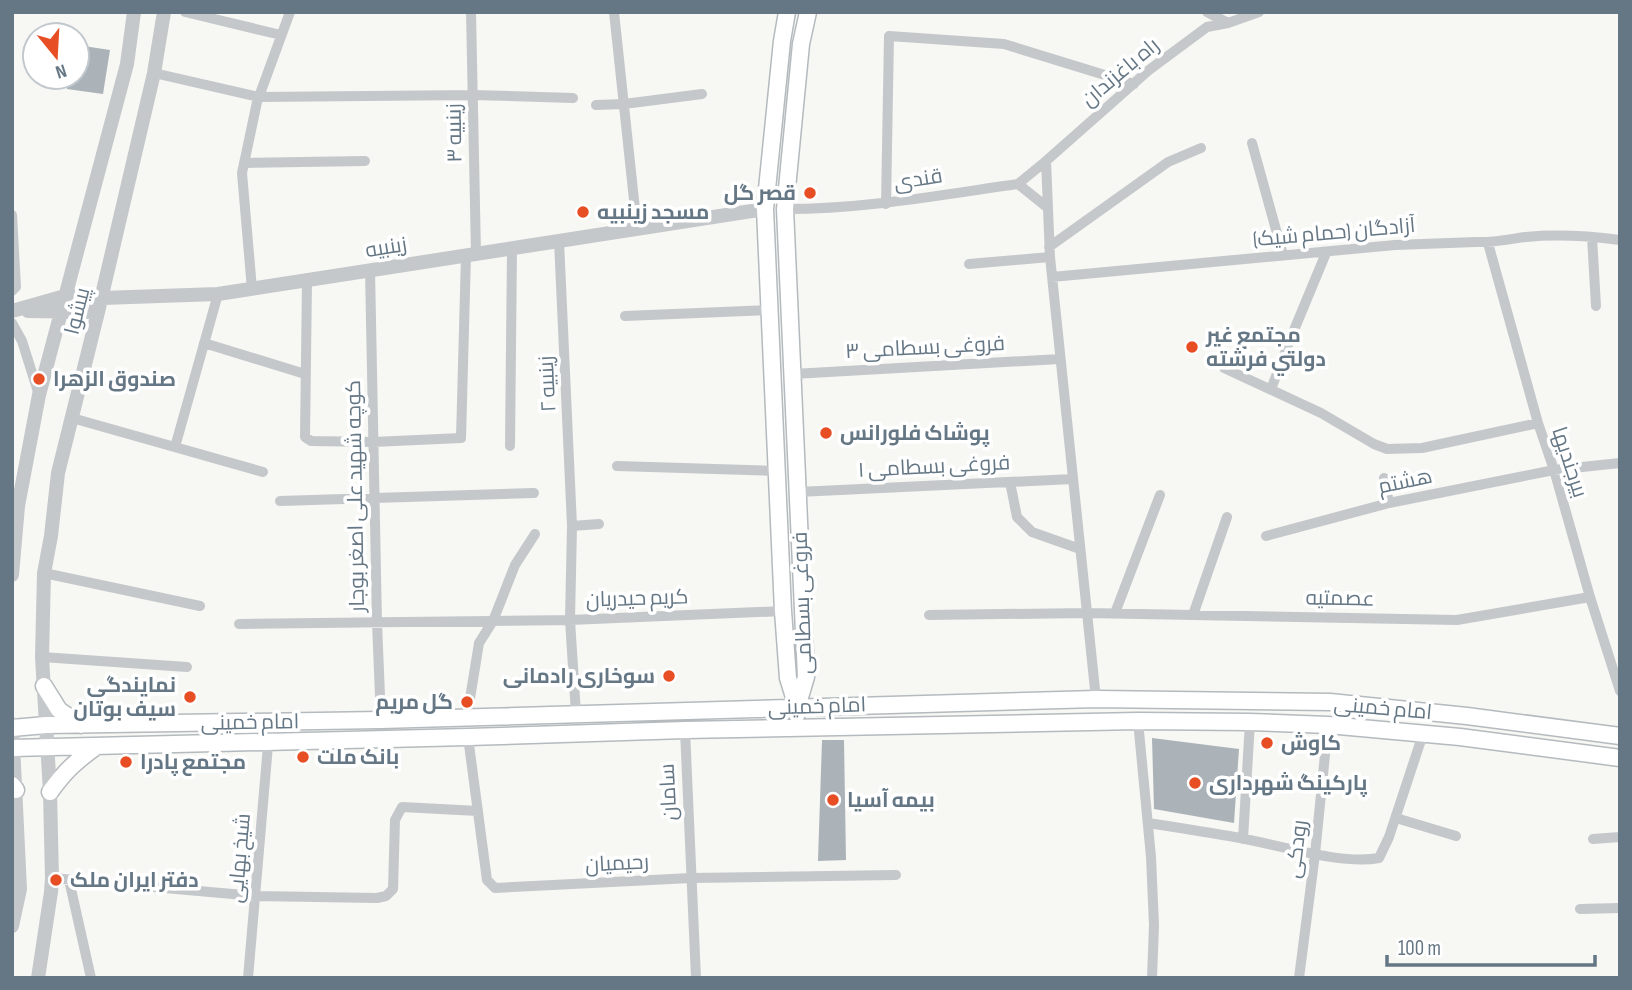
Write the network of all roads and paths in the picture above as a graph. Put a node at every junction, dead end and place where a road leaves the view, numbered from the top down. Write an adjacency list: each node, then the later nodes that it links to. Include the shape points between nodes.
1 (134, 12): 49 (street, پیشوا, via 127,64)
2 (164, 12): 13 (street, پیشوا)
3 (185, 12): 12 (street)
4 (290, 12): 12 (street)
5 (471, 12): 16 (street, زینبیه ۳)
6 (614, 12): 19 (street)
7 (787, 12): 29 (main road, فروغی بسطامی)
8 (807, 12): 30 (main road, فروغی بسطامی)
9 (1207, 12): 11 (street)
10 (1259, 12): 11 (street, راه باغزندان)
11 (1228, 23): 14 (street, راه باغزندان, via 1207,27)
12 (281, 35): 17 (street)
13 (154, 73): 17 (street); 50 (street, پیشوا)
14 (1134, 84): 24 (street, راه باغزندان); 27 (street, via 1004,44 889,36)
15 (702, 94): 19 (street)
16 (473, 95): 17 (street); 18 (street); 40 (street, زینبیه ۳)
17 (258, 97): 25 (street)
18 (573, 99)
19 (624, 104): 20 (street); 32 (street)
20 (596, 105)
21 (1252, 143): 41 (street)
22 (1201, 148): 38 (street, via 1168,162)
23 (365, 161): 25 (street)
24 (1046, 161): 26 (street, راه باغزندان); 28 (street)
25 (243, 168): 46 (street)
26 (1018, 184): 27 (street, قندی); 28 (street)
27 (886, 204): 30 (street, قندی)
28 (1048, 208): 38 (street)
29 (765, 209): 30 (main road); 32 (street, زینبیه); 52 (main road, فروغی بسطامی)
30 (785, 209): 61 (main road, فروغی بسطامی)
31 (12, 215): 47 (street, via 16,287)
32 (638, 228): 35 (street, زینبیه)
33 (1592, 237): 34 (street, آزادگان (حمام شیک)); 36 (street, آزادگان (حمام شیک), via 1527,237); 51 (street)
34 (1620, 240)
35 (559, 241): 37 (street, زینبیه); 86 (street, زینبیه ۲)
36 (1488, 243): 39 (street, آزادگان (حمام شیک)); 65 (street, بیرجندیها)
37 (512, 248): 40 (street, زینبیه); 67 (street)
38 (1049, 252): 42 (street); 44 (street)
39 (1326, 253): 41 (street, آزادگان (حمام شیک)); 62 (street)
40 (471, 254): 43 (street, زینبیه); 66 (street, زینبیه ۳, via 461,438)
41 (1283, 255): 44 (street, آزادگان (حمام شیک))
42 (969, 264)
43 (370, 270): 45 (street, زینبیه); 66 (street, کوچه شهید علی اصغر بوجار)
44 (1052, 277): 58 (street)
45 (307, 280): 46 (street, زینبیه); 60 (street)
46 (252, 289): 48 (street, زینبیه)
47 (12, 291)
48 (218, 294): 50 (street, زینبیه); 57 (street)
49 (65, 296): 50 (street, زینبیه); 53 (street, زینبیه); 54 (street, پیشوا)
50 (100, 305): 54 (street, زینبیه); 64 (street, پیشوا)
51 (1596, 306)
52 (769, 310): 55 (street); 72 (main road, فروغی بسطامی)
53 (12, 311): 54 (street, زینبیه)
54 (60, 312): 63 (street, پیشوا)
55 (625, 316)
56 (12, 323): 63 (street)
57 (204, 344): 60 (street); 68 (street)
58 (1060, 359): 61 (street, فروغی بسطامی ۳); 75 (street)
59 (1224, 368): 62 (street)
60 (305, 374): 66 (street, via 305,437 311,441)
61 (793, 374): 77 (main road, فروغی بسطامی)
62 (1271, 389): 65 (street, via 1387,449 1422,447)
63 (38, 394): 82 (street, پیشوا)
64 (72, 418): 68 (street); 90 (street, پیشوا, via 58,473)
65 (1538, 423): 71 (street, بیرجندیها)
66 (373, 442): 80 (street, کوچه شهید علی اصغر بوجار)
67 (510, 446)
68 (175, 447): 73 (street)
69 (1620, 463): 71 (street, هشتم)
70 (617, 466): 72 (street)
71 (1554, 470): 83 (street, هشتم); 92 (street, بیرجندیها)
72 (777, 471): 94 (main road, فروغی بسطامی)
73 (263, 472)
74 (1384, 478): 83 (street)
75 (1073, 479): 76 (street, فروغی بسطامی ۱); 89 (street)
76 (1010, 482): 77 (street, فروغی بسطامی ۱); 89 (street, via 1017,517 1032,532)
77 (798, 492): 108 (main road, فروغی بسطامی, via 806,677)
78 (534, 493): 80 (street)
79 (1160, 495): 96 (street)
80 (374, 498): 81 (street); 101 (street, کوچه شهید علی اصغر بوجار)
81 (280, 501)
82 (15, 502): 91 (street, پیشوا)
83 (1389, 503): 88 (street, هشتم)
84 (1227, 517): 98 (street)
85 (599, 524): 86 (street)
86 (572, 526): 99 (street, زینبیه ۲)
87 (536, 534): 100 (street, via 515,565)
88 (1266, 536)
89 (1080, 549): 95 (street)
90 (44, 573): 93 (street); 103 (street, پیشوا)
91 (12, 575)
92 (1590, 597): 98 (street, عصمتیه, via 1457,620); 106 (street, بیرجندیها)
93 (200, 606)
94 (783, 611): 99 (street, کریم حیدریان); 108 (main road, فروغی بسطامی, via 788,678)
95 (1087, 613): 96 (street, عصمتیه); 97 (street, عصمتیه); 107 (street)
96 (1115, 613): 98 (street, عصمتیه)
97 (929, 615)
98 (1193, 615)
99 (570, 620): 100 (street, کریم حیدریان); 109 (street, زینبیه ۲)
100 (493, 621): 101 (street, کریم حیدریان); 110 (street, via 479,643)
101 (377, 623): 102 (street, کریم حیدریان); 111 (street, کوچه شهید علی اصغر بوجار)
102 (239, 624)
103 (42, 657): 104 (street); 105 (street, پیشوا)
104 (187, 667)
105 (44, 686): 115 (main road, via 59,710); 116 (street, پیشوا)
106 (1620, 691)
107 (1096, 699): 108 (main road, امام خمینی); 122 (main road, امام خمینی, via 1330,702)
108 (797, 707): 109 (main road, امام خمینی); 119 (main road)
109 (576, 714): 110 (main road, امام خمینی)
110 (467, 717): 111 (main road, امام خمینی)
111 (381, 720): 113 (main road, امام خمینی)
112 (1139, 721): 114 (main road, امام خمینی); 119 (main road, امام خمینی); 133 (street)
113 (270, 722): 115 (main road, امام خمینی); 124 (street, شیخ بهایی)
114 (1250, 722): 117 (main road, امام خمینی); 136 (street)
115 (81, 724): 116 (main road, امام خمینی)
116 (46, 725): 118 (main road, امام خمینی); 126 (street, پیشوا)
117 (1328, 725): 121 (main road, امام خمینی); 138 (street, رودکی)
118 (12, 726): 127 (street)
119 (798, 728): 120 (main road, امام خمینی)
120 (685, 730): 123 (main road, امام خمینی); 142 (street, سامان)
121 (1423, 734): 128 (main road, امام خمینی); 132 (street)
122 (1620, 736)
123 (468, 737): 124 (main road, امام خمینی); 131 (street, رحیمیان)
124 (269, 741): 125 (main road, امام خمینی); 144 (street, شیخ بهایی)
125 (97, 746): 126 (main road, امام خمینی); 130 (main road, via 73,763)
126 (47, 747): 127 (main road, امام خمینی); 130 (street, پیشوا)
127 (13, 748): 129 (street)
128 (1620, 758)
129 (14, 788): 139 (street)
130 (50, 792): 141 (street, پیشوا)
131 (478, 811): 142 (street, رحیمیان, via 487,880 495,888); 144 (street, via 402,807 395,820 393,889 386,897)
132 (1396, 818): 134 (street); 138 (street, via 1379,858 1364,861)
133 (1148, 822): 136 (street); 152 (street)
134 (1456, 836)
135 (1620, 837): 137 (street)
136 (1243, 839): 138 (street)
137 (1593, 839)
138 (1315, 853): 153 (street, رودکی)
139 (16, 875): 147 (street, via 20,888)
140 (896, 875): 142 (street, رحیمیان)
141 (52, 878): 143 (street); 148 (street, پیشوا)
142 (691, 878): 151 (street, سامان)
143 (69, 880): 144 (street); 149 (street)
144 (255, 896): 150 (street, شیخ بهایی)
145 (1620, 908): 146 (street)
146 (1580, 909)
147 (12, 926)
148 (38, 978)
149 (91, 978)
150 (248, 978)
151 (696, 978)
152 (1152, 978)
153 (1299, 978)

